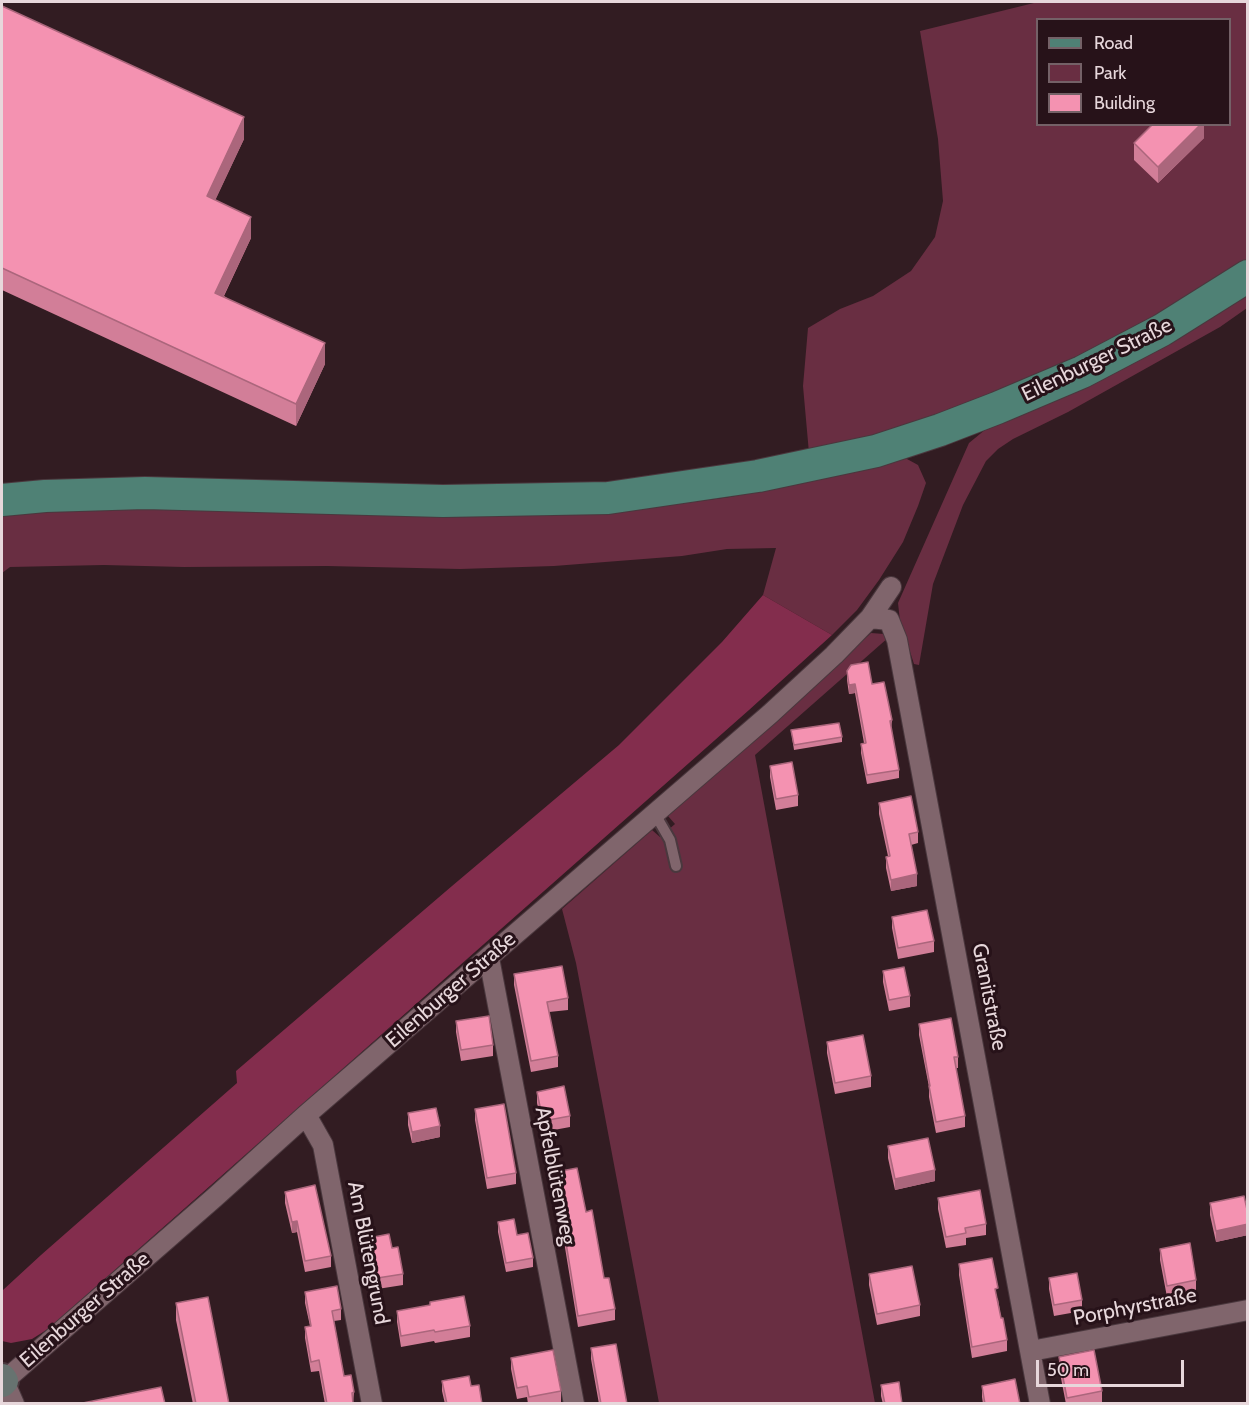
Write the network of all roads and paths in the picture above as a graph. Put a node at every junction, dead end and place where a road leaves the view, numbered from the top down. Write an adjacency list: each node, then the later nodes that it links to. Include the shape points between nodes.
1 (1248, 276): 2 (main road, Eilenburger Straße, via 1162,330 1082,372 940,430 876,451 759,477 608,498 443,501 145,493)
2 (2, 500)
3 (891, 587): 4 (street, Eilenburger Straße)
4 (870, 618): 5 (street, Eilenburger Straße, via 770,714); 10 (street, Granitstraße, via 889,620 897,640)
5 (655, 814): 6 (lane, via 670,840); 7 (street, Eilenburger Straße)
6 (676, 866)
7 (489, 958): 8 (street, Eilenburger Straße); 13 (street, Apfelblütenweg)
8 (306, 1115): 11 (street, Eilenburger Straße); 12 (street, Am Blütengrund, via 323,1145)
9 (1248, 1310): 10 (street, Porphyrstraße)
10 (1030, 1351): 14 (street, Granitstraße)
11 (5, 1386)
12 (372, 1404)
13 (574, 1404)
14 (1040, 1404)

